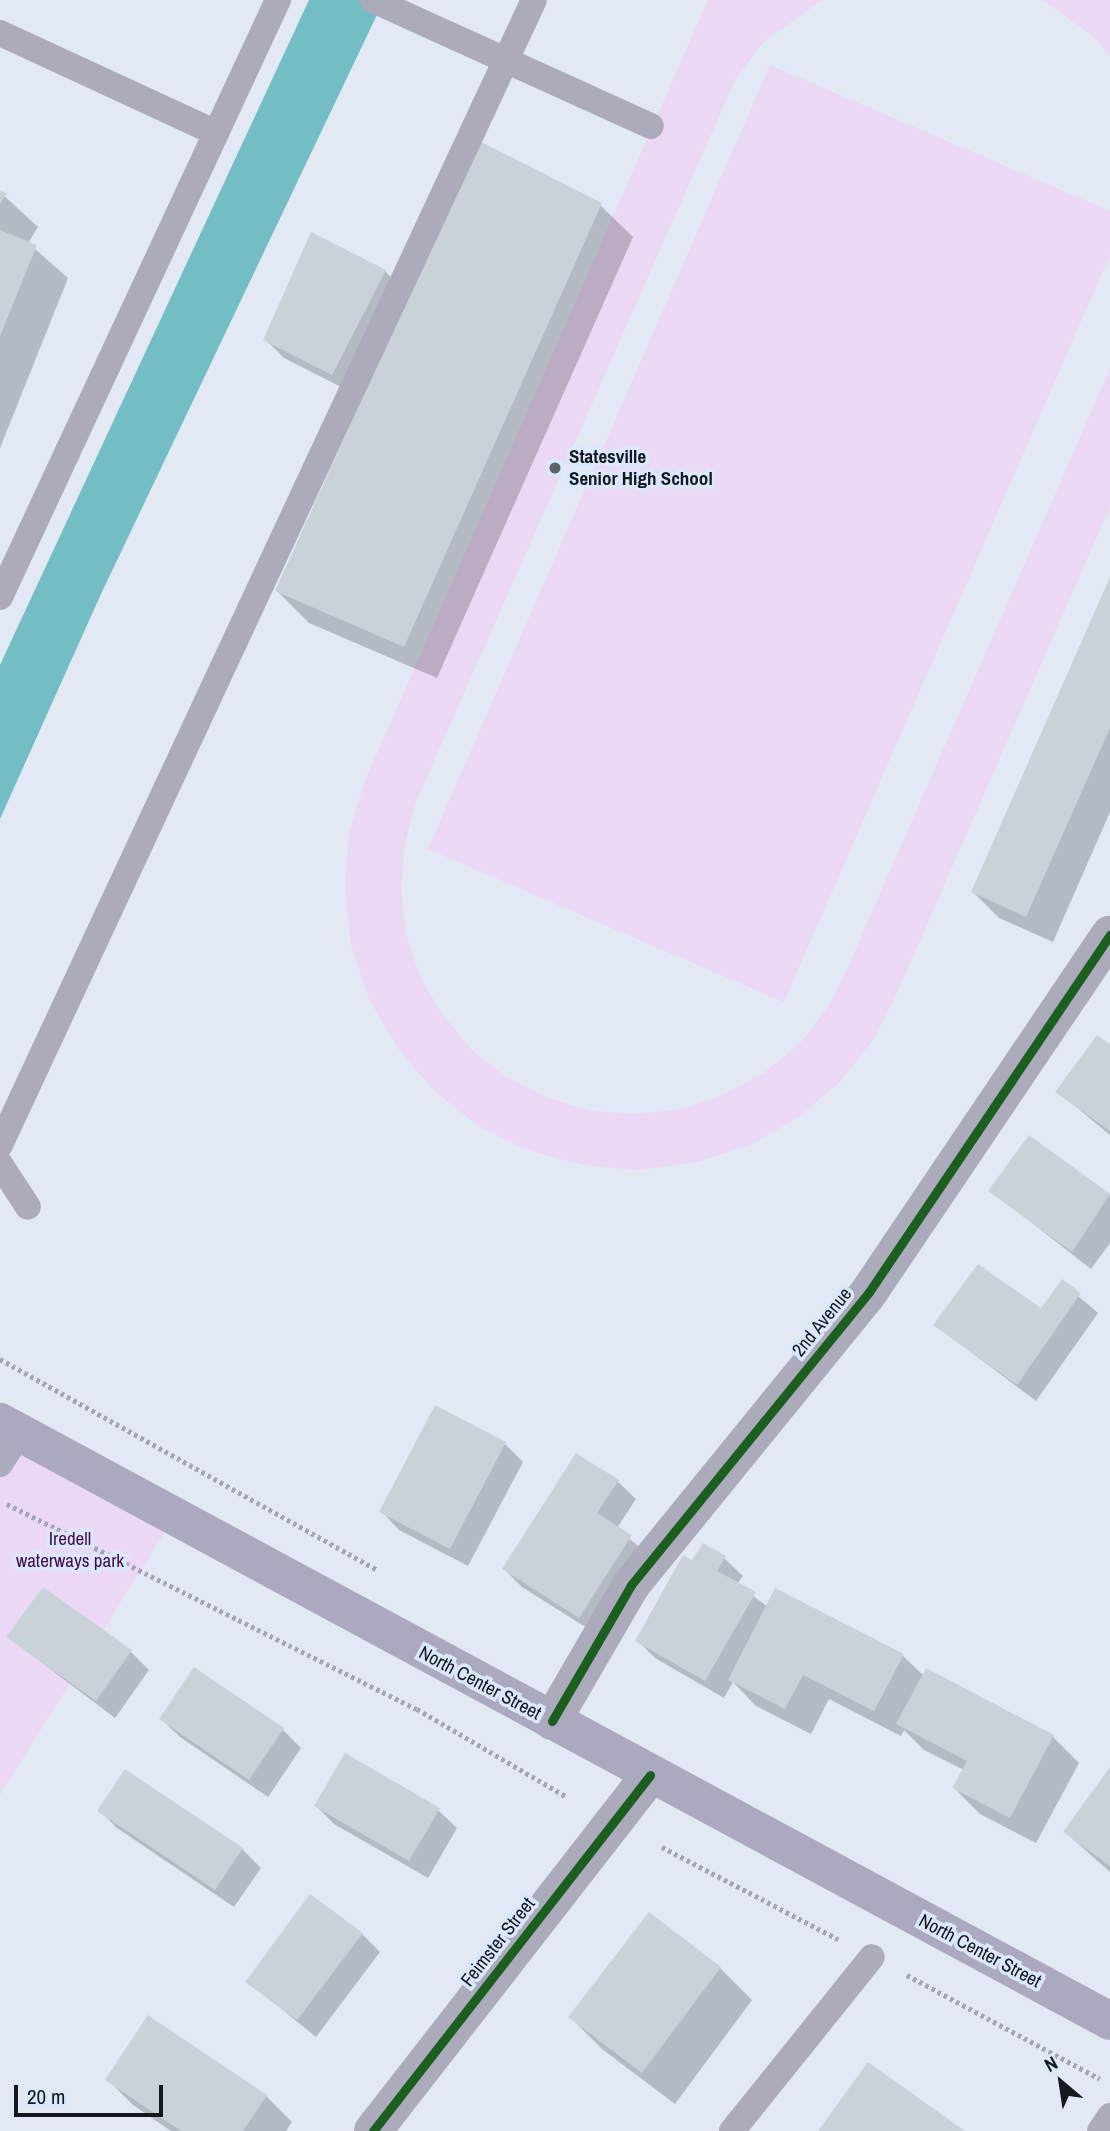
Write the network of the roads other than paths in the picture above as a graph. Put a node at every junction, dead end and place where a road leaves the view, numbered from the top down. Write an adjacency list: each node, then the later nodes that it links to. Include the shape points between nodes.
1 (278, 0): 7 (lane)
2 (373, 0): 5 (lane)
3 (534, 0): 5 (lane)
4 (0, 33): 7 (lane)
5 (507, 60): 6 (lane); 10 (lane)
6 (651, 126)
7 (216, 133): 8 (lane)
8 (0, 597)
9 (1110, 935): 14 (street, 2nd Avenue, via 869,1292 631,1585)
10 (0, 1145)
11 (0, 1164): 12 (lane)
12 (28, 1207)
13 (7, 1439): 14 (main road, North Center Street)
14 (552, 1721): 15 (main road, North Center Street)
15 (650, 1775): 17 (main road, North Center Street); 19 (street, Feimster Street)
16 (872, 1957): 20 (lane)
17 (1110, 2021)
18 (1110, 2116): 21 (lane)
19 (373, 2131)
20 (732, 2131)
21 (1100, 2131)

